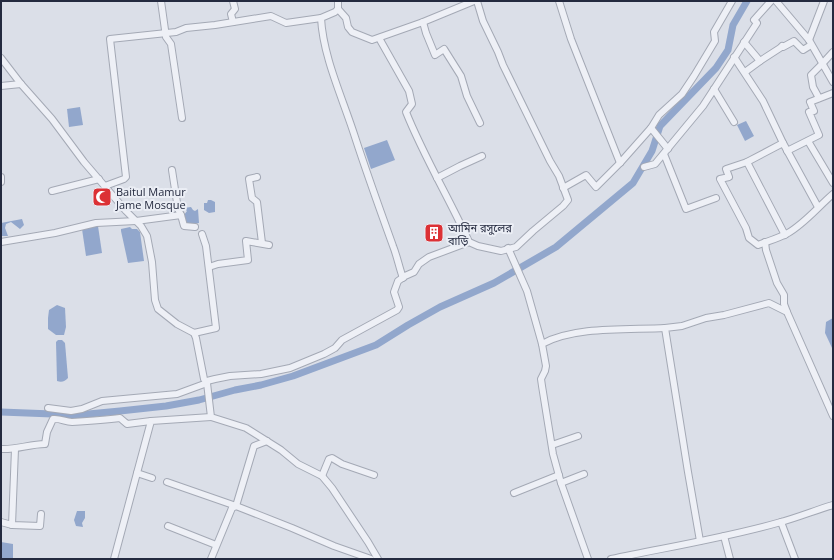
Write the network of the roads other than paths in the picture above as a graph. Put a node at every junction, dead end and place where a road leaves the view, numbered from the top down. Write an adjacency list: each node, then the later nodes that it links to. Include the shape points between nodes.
1 (161, 1): 14 (street)
2 (233, 1): 12 (street)
3 (338, 1): 10 (street)
4 (559, 1): 40 (street, via 571,39)
5 (732, 1): 33 (street, via 714,32 715,41 694,76 682,94 659,115)
6 (771, 1): 16 (street, via 754,20 757,23)
7 (776, 1): 17 (street)
8 (824, 1): 17 (street)
9 (478, 2): 13 (street); 50 (street, via 483,22)
10 (338, 8): 11 (street, via 335,12); 15 (street, via 352,32 372,40)
11 (320, 18): 12 (street, via 286,23 271,16); 67 (street, via 331,70)
12 (233, 22): 14 (street)
13 (423, 22): 15 (street); 32 (street, via 435,54 444,49 461,76)
14 (166, 32): 30 (street, via 171,44); 49 (street, via 110,39 126,177)
15 (379, 38): 45 (street, via 409,91 412,104 406,112)
16 (744, 42): 19 (street); 21 (street)
17 (810, 42): 21 (street, via 803,50 794,41); 22 (street)
18 (833, 52): 22 (street)
19 (734, 57): 23 (street); 27 (street)
20 (1, 58): 25 (street)
21 (760, 61): 23 (street)
22 (822, 64): 24 (street); 29 (street, via 811,75 813,87)
23 (745, 72): 35 (street)
24 (833, 82)
25 (21, 84): 26 (street); 46 (street)
26 (1, 86)
27 (714, 89): 31 (street); 36 (street)
28 (833, 93): 29 (street)
29 (819, 98): 34 (street, via 810,102 814,111 809,112 819,135)
30 (182, 118)
31 (734, 122)
32 (480, 123)
33 (651, 128): 36 (street); 40 (street)
34 (808, 141): 37 (street); 48 (street)
35 (783, 142): 37 (street); 39 (street)
36 (666, 151): 41 (street, via 656,164); 53 (street, via 686,209)
37 (787, 151): 54 (street)
38 (482, 156): 45 (street)
39 (747, 162): 59 (street); 62 (street, via 726,170 729,177 720,179 749,238 758,245)
40 (620, 164): 50 (street, via 596,187 586,175)
41 (644, 168)
42 (172, 170): 55 (street)
43 (1, 177): 47 (street)
44 (257, 177): 63 (street, via 249,179 252,198 257,202)
45 (437, 178): 61 (street)
46 (99, 179): 49 (street); 51 (street)
47 (1, 182)
48 (833, 183)
49 (105, 186): 56 (street)
50 (563, 188): 65 (street, via 568,200 563,206 516,247)
51 (52, 191)
52 (833, 194): 54 (street)
53 (716, 198)
54 (818, 207): 59 (street)
55 (181, 215): 56 (street); 57 (street, via 184,226)
56 (136, 221): 60 (street, via 96,223); 70 (street, via 148,236 154,300 158,309 176,324)
57 (195, 227)
58 (202, 234): 66 (street)
59 (785, 235): 62 (street)
60 (1, 242)
61 (469, 242): 65 (street, via 501,251); 67 (street, via 429,257 419,264 414,272)
62 (765, 242): 68 (street, via 777,283 784,295)
63 (262, 243): 64 (street); 66 (street, via 246,241 248,260)
64 (269, 245)
65 (508, 248): 71 (street, via 527,291)
66 (209, 267): 70 (street, via 216,328)
67 (403, 278): 72 (street, via 398,281 394,292 399,307 397,310 342,340 335,348 324,354 290,368 261,374 222,377)
68 (787, 312): 69 (street, via 769,303 682,326); 74 (street)
69 (665, 328): 71 (street, via 586,332 550,339); 99 (street)
70 (194, 333): 72 (street)
71 (542, 344): 79 (street, via 546,366 541,379)
72 (207, 383): 73 (street, via 177,394 102,400 71,411); 75 (street)
73 (48, 408)
74 (833, 416)
75 (210, 417): 76 (street); 78 (street, via 246,428)
76 (151, 421): 81 (street, via 127,424 120,418 76,422 53,419 45,444); 82 (street)
77 (578, 436): 79 (street)
78 (267, 440): 86 (street, via 298,464); 92 (street, via 254,446)
79 (552, 445): 85 (street)
80 (1, 449): 81 (street)
81 (15, 449): 96 (street)
82 (137, 473): 87 (street); 101 (street)
83 (584, 474): 89 (street)
84 (374, 475): 86 (street, via 346,466 332,458)
85 (559, 475): 89 (street); 90 (street)
86 (322, 476): 104 (street)
87 (152, 478)
88 (167, 482): 92 (street)
89 (561, 483): 105 (street)
90 (514, 493)
91 (833, 504): 95 (street)
92 (236, 506): 100 (street, via 232,508); 103 (street)
93 (40, 514): 96 (street, via 40,526)
94 (1, 522): 96 (street)
95 (781, 522): 98 (street); 108 (street)
96 (12, 525)
97 (168, 526): 100 (street)
98 (724, 536): 99 (street); 107 (street)
99 (700, 541): 106 (street)
100 (216, 545): 102 (street)
101 (114, 559)
102 (211, 559)
103 (371, 559)
104 (378, 559)
105 (588, 559)
106 (611, 559)
107 (730, 559)
108 (795, 559)

